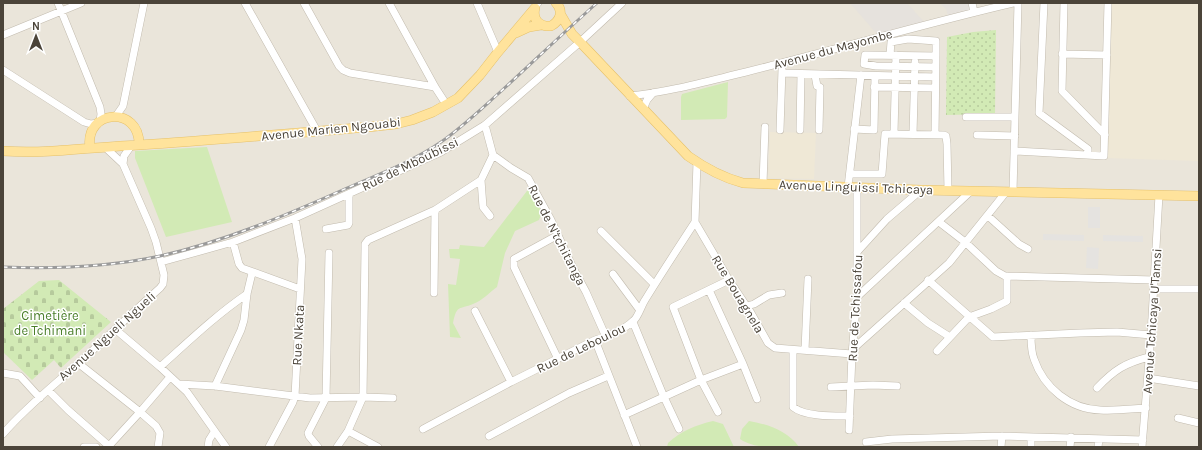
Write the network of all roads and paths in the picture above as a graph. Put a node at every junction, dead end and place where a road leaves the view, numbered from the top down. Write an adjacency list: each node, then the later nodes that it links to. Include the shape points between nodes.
1 (58, 3): 17 (street)
2 (81, 3): 17 (street)
3 (144, 3): 53 (street)
4 (245, 3): 68 (street)
5 (304, 3): 45 (street, via 343,70)
6 (389, 3): 45 (street)
7 (477, 3): 26 (street)
8 (622, 3): 25 (street, Rue de Mboubissi)
9 (972, 3): 18 (street)
10 (1013, 3): 18 (street, Avenue du Mayombe)
11 (1018, 3): 58 (street)
12 (1044, 3): 85 (street, via 1039,113 1088,149)
13 (1064, 3): 27 (street)
14 (1108, 3): 31 (street)
15 (558, 4): 19 (main road)
16 (537, 5): 20 (main road, via 535,17); 24 (main road, Avenue Marien Ngouabi)
17 (61, 11): 23 (street); 54 (street)
18 (974, 12): 32 (street, Avenue du Mayombe)
19 (561, 15): 21 (main road); 22 (main road)
20 (541, 25): 21 (main road); 24 (main road, Avenue Marien Ngouabi, via 529,27)
21 (551, 26): 22 (main road)
22 (572, 34): 25 (main road, Avenue Linguissi Tchicaya)
23 (3, 35)
24 (513, 35): 26 (main road, Avenue Marien Ngouabi)
25 (580, 42): 51 (main road, Avenue Linguissi Tchicaya); 62 (street, Rue de Mboubissi)
26 (498, 52): 52 (main road, Avenue Marien Ngouabi, via 458,98)
27 (1062, 54): 31 (street); 73 (street, via 1062,91)
28 (893, 55): 29 (street); 30 (street, via 891,42 908,39 936,40); 33 (street); 33 (street, via 865,55 864,64)
29 (915, 56): 30 (street); 34 (street)
30 (936, 56): 35 (street)
31 (1107, 56): 73 (street)
32 (782, 63): 37 (street); 50 (street, Avenue du Mayombe)
33 (896, 66): 34 (street); 42 (street)
34 (915, 67): 35 (street); 43 (street)
35 (935, 67): 44 (street)
36 (3, 70): 60 (street)
37 (782, 73): 38 (street); 64 (street)
38 (801, 74): 39 (street); 65 (street)
39 (815, 75): 40 (street); 66 (street, via 817,86 820,88)
40 (861, 75): 41 (street); 67 (street, Rue de Tchissafou)
41 (874, 76): 42 (street); 46 (street)
42 (895, 76): 43 (street); 47 (street)
43 (915, 77): 44 (street); 48 (street)
44 (935, 77): 49 (street)
45 (435, 87): 52 (street)
46 (874, 87): 47 (street); 67 (street, via 874,130)
47 (895, 88): 48 (street); 69 (street)
48 (914, 88): 49 (street); 71 (street)
49 (935, 88): 72 (street)
50 (653, 93): 51 (street, Avenue du Mayombe); 55 (street)
51 (630, 96): 55 (main road, Avenue Linguissi Tchicaya)
52 (446, 104): 68 (main road, Avenue Marien Ngouabi, via 433,112 401,123)
53 (123, 106): 56 (street); 59 (street)
54 (100, 107): 56 (street, via 106,113); 61 (street)
55 (643, 109): 86 (main road, Avenue Linguissi Tchicaya, via 688,156)
56 (115, 116): 59 (main road); 61 (main road)
57 (966, 117): 58 (street)
58 (1015, 117): 76 (street)
59 (129, 121): 70 (main road)
60 (84, 122): 61 (street); 74 (street)
61 (99, 122): 74 (main road, via 94,126)
62 (485, 125): 84 (street); 96 (street, Rue de Mboubissi, via 441,152)
63 (765, 128): 90 (street)
64 (780, 130)
65 (800, 130)
66 (819, 130)
67 (854, 130): 88 (street, Rue de Tchissafou)
68 (317, 131): 78 (main road, Avenue Marien Ngouabi)
69 (894, 133): 71 (street); 88 (street, via 885,134 882,174)
70 (138, 134): 77 (main road); 78 (main road)
71 (913, 134): 72 (street)
72 (934, 135): 93 (street, via 944,135 947,138)
73 (1105, 135): 85 (street, via 1104,156)
74 (90, 136): 79 (main road); 81 (main road)
75 (977, 136): 76 (street)
76 (1015, 136): 82 (street)
77 (135, 145): 78 (main road, Avenue Marien Ngouabi); 80 (main road, Avenue Marien Ngouabi); 87 (street, via 126,152)
78 (152, 145)
79 (90, 148): 80 (main road, Avenue Marien Ngouabi); 81 (main road, Avenue Marien Ngouabi)
80 (106, 148): 87 (street)
81 (77, 150): 83 (main road, Avenue Marien Ngouabi)
82 (1014, 151): 85 (street); 95 (street)
83 (3, 152)
84 (493, 155): 89 (street); 107 (street, Rue de N'tchitanga, via 528,178)
85 (1088, 155)
86 (697, 162): 90 (main road, Avenue Linguissi Tchicaya, via 731,180); 103 (street)
87 (122, 164): 113 (street, Avenue Ngueli Ngueli, via 151,228)
88 (850, 174): 91 (street, Rue de Tchissafou)
89 (481, 180): 99 (street); 100 (street, via 483,207)
90 (763, 184): 91 (main road, Avenue Linguissi Tchicaya)
91 (853, 187): 92 (main road, Avenue Linguissi Tchicaya); 111 (street, Rue de Tchissafou)
92 (921, 190): 93 (main road, Avenue Linguissi Tchicaya); 111 (street, via 887,219)
93 (948, 190): 94 (main road, Avenue Linguissi Tchicaya)
94 (971, 191): 95 (main road, Avenue Linguissi Tchicaya); 104 (street)
95 (1010, 192): 97 (main road, Avenue Linguissi Tchicaya); 101 (street)
96 (348, 194): 102 (street, Rue de Mboubissi); 105 (street, via 348,225)
97 (1159, 195): 98 (main road, Avenue Linguissi Tchicaya); 120 (street, Avenue Tchicaya U'Tamsi)
98 (1199, 196)
99 (435, 210): 126 (street); 166 (street, via 368,240 365,244)
100 (490, 216)
101 (988, 216): 109 (street); 110 (street)
102 (295, 218): 108 (street, Rue de Mboubissi); 122 (street, Rue Nkata, via 302,259)
103 (695, 222): 118 (street, Rue Bouagnela); 121 (street, Rue de Leboulou)
104 (939, 222): 109 (street); 129 (street)
105 (326, 229)
106 (601, 231): 121 (street)
107 (558, 235): 139 (street, Rue de N'tchitanga); 147 (street, via 514,259 514,267)
108 (233, 242): 113 (street, Rue de Mboubissi); 114 (street, via 240,266)
109 (965, 242): 116 (street, via 996,271); 119 (street, via 949,263)
110 (1028, 250)
111 (857, 252): 129 (street, Rue de Tchissafou)
112 (329, 253): 169 (street)
113 (161, 262): 136 (street, Avenue Ngueli Ngueli, via 163,284)
114 (252, 273): 122 (street); 128 (street)
115 (613, 274): 132 (street)
116 (1007, 276): 120 (street); 134 (street, via 1007,301)
117 (808, 279): 143 (street)
118 (729, 280): 124 (street); 131 (street, Rue Bouagnela)
119 (928, 280): 130 (street); 134 (street)
120 (1154, 280): 123 (street, Avenue Tchicaya U'Tamsi)
121 (654, 284): 132 (street, Rue de Leboulou)
122 (300, 288): 165 (street, Rue Nkata)
123 (1154, 289): 125 (street); 138 (street, Avenue Tchicaya U'Tamsi)
124 (709, 290): 149 (street); 155 (street, via 673,307)
125 (1199, 290)
126 (434, 293)
127 (782, 293): 131 (street, via 770,295)
128 (247, 294): 150 (street); 158 (street, via 241,330)
129 (857, 297): 144 (street, Rue de Tchissafou)
130 (904, 303): 140 (street); 144 (street)
131 (746, 306): 142 (street, Rue Bouagnela, via 768,344 775,348)
132 (639, 309): 135 (street, Rue de Leboulou, via 637,318)
133 (475, 311): 156 (street)
134 (969, 317): 137 (street, via 993,337); 140 (street)
135 (632, 322): 139 (street, Rue de Leboulou); 167 (street)
136 (115, 329): 148 (street, Avenue Ngueli Ngueli); 150 (street)
137 (1031, 335): 138 (street, via 1109,332); 172 (street, via 1034,358 1040,372 1051,388 1062,397 1086,408 1100,410)
138 (1151, 335): 146 (street, Avenue Tchicaya U'Tamsi)
139 (606, 337): 141 (street, Rue de Leboulou)
140 (950, 337): 145 (street)
141 (594, 340): 147 (street, Rue de Leboulou); 153 (street)
142 (793, 350): 143 (street, Rue Bouagnela); 176 (street, via 793,407 823,416)
143 (805, 350): 144 (street, Rue Bouagnela)
144 (853, 351): 159 (street, Rue de Tchissafou)
145 (937, 351)
146 (1149, 357): 154 (street, Avenue Tchicaya U'Tamsi); 163 (street, via 1116,370)
147 (558, 359): 156 (street, Rue de Leboulou)
148 (78, 363): 164 (street, Avenue Ngueli Ngueli); 173 (street)
149 (743, 364): 155 (street); 171 (street)
150 (160, 367): 152 (street)
151 (3, 373): 168 (street, via 20,376)
152 (170, 376): 157 (street); 173 (street)
153 (608, 376): 175 (street); 186 (street, via 568,393)
154 (1148, 378): 161 (street); 172 (street, Avenue Tchicaya U'Tamsi)
155 (701, 380): 167 (street); 174 (street)
156 (511, 382): 180 (street, Rue de Leboulou)
157 (179, 384): 158 (street); 184 (street)
158 (215, 386): 165 (street)
159 (852, 386): 160 (street); 162 (street); 176 (street, Rue de Tchissafou)
160 (897, 386)
161 (1199, 386)
162 (831, 387)
163 (1097, 388)
164 (48, 390): 168 (street, Avenue Ngueli Ngueli); 194 (street)
165 (295, 396): 169 (street); 200 (street, Rue Nkata)
166 (363, 396): 169 (street); 170 (street); 183 (street)
167 (664, 397): 175 (street); 181 (street)
168 (40, 398): 179 (street, Avenue Ngueli Ngueli)
169 (326, 398): 201 (street, via 309,430 309,436)
170 (393, 398)
171 (757, 399)
172 (1146, 408): 193 (street, Avenue Tchicaya U'Tamsi)
173 (140, 412): 194 (street); 197 (street, via 160,433)
174 (718, 412)
175 (624, 415): 204 (street)
176 (850, 416): 182 (street, Rue de Tchissafou)
177 (1178, 418): 178 (street)
178 (1199, 422)
179 (7, 426): 185 (street, Avenue Ngueli Ngueli)
180 (423, 429)
181 (679, 429)
182 (849, 430)
183 (348, 431): 202 (street); 203 (street)
184 (214, 432): 198 (street); 199 (street)
185 (3, 434)
186 (489, 436)
187 (1002, 436): 189 (street); 190 (street); 206 (street)
188 (1071, 437): 189 (street); 191 (street); 208 (street)
189 (1031, 438): 207 (street)
190 (934, 439): 192 (street); 205 (street)
191 (1099, 439): 193 (street); 209 (street)
192 (866, 442)
193 (1142, 444)
194 (108, 446)
195 (84, 447): 196 (street)
196 (96, 447)
197 (158, 447)
198 (208, 447)
199 (226, 447)
200 (269, 447)
201 (318, 447)
202 (337, 447)
203 (378, 447)
204 (637, 447)
205 (934, 447)
206 (1001, 447)
207 (1031, 447)
208 (1070, 447)
209 (1098, 447)

